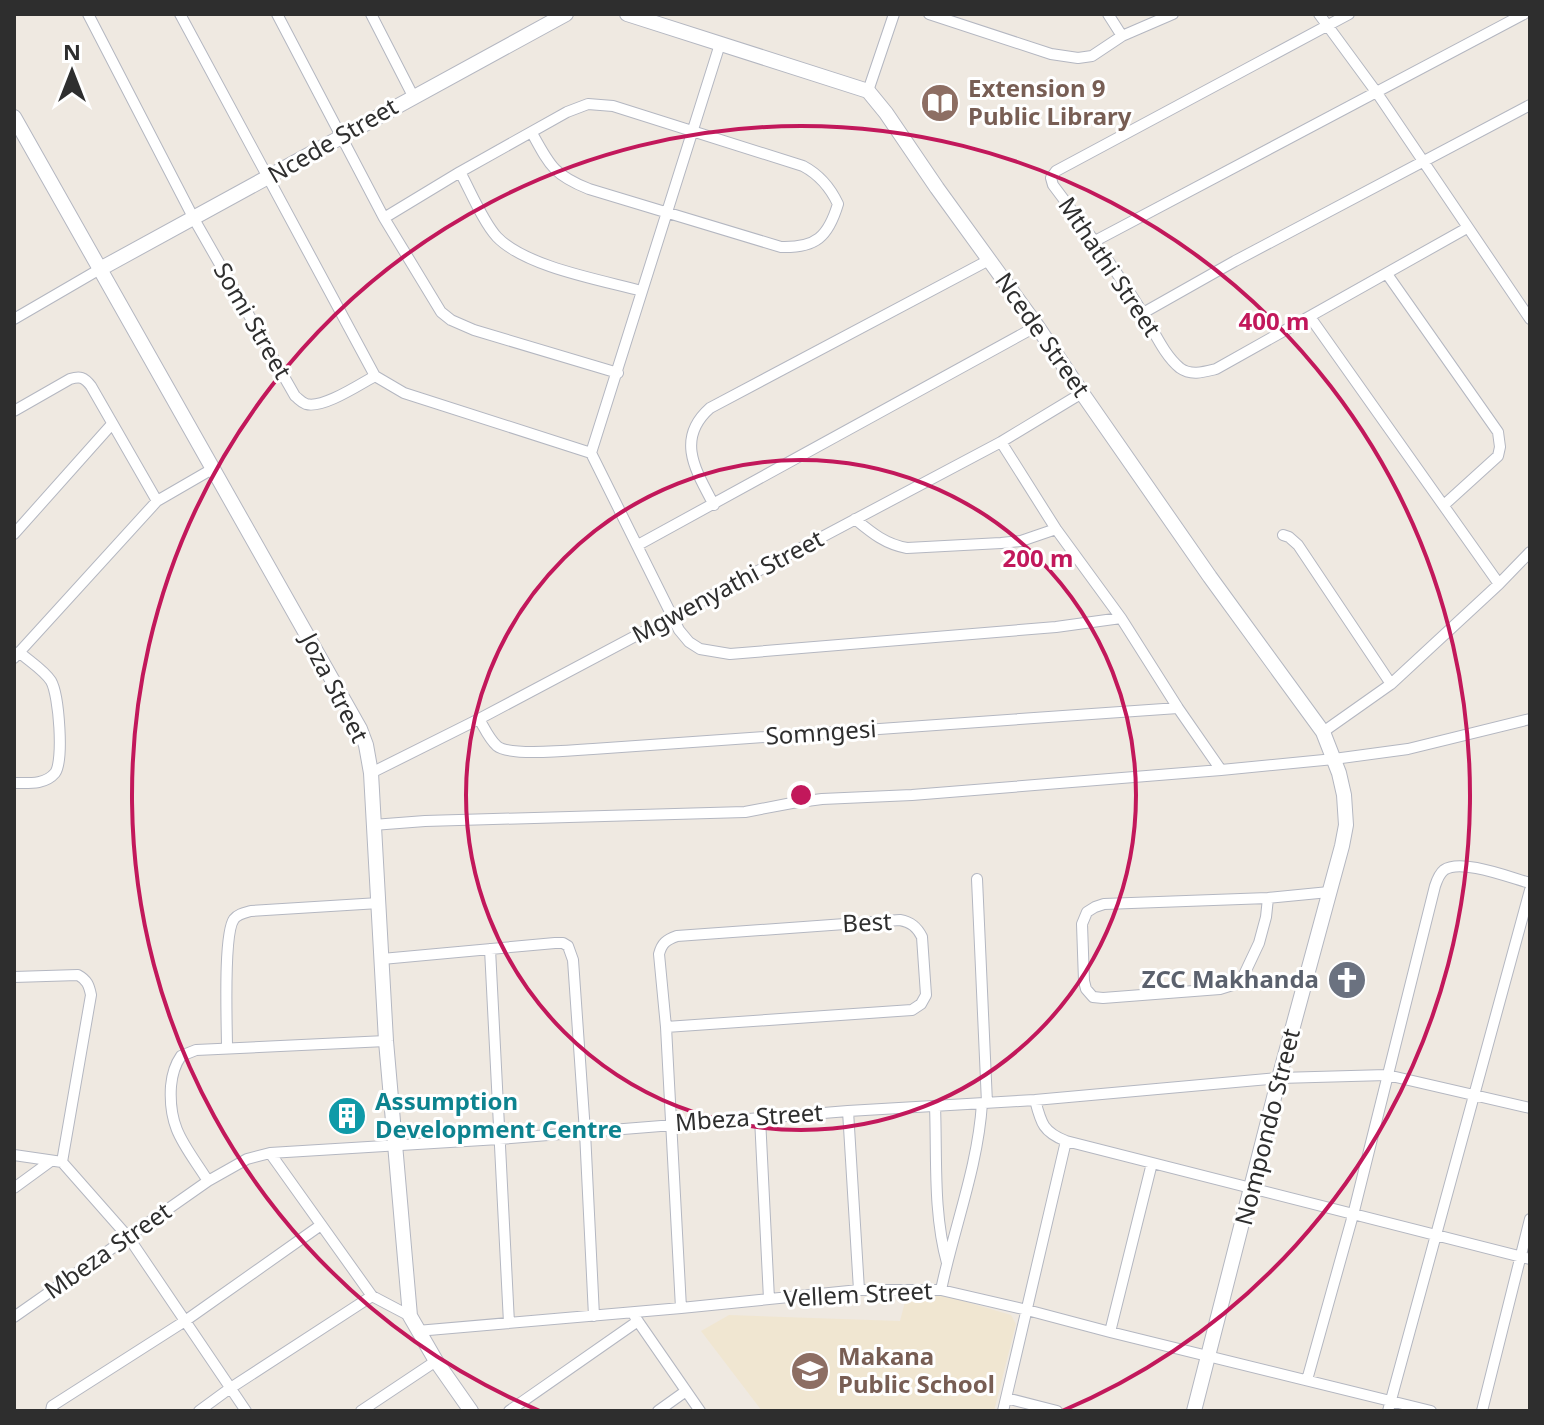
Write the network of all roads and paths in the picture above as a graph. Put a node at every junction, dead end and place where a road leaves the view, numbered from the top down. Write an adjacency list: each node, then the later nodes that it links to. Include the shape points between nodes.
1 (88, 14): 31 (street, Somi Street)
2 (180, 14): 28 (street)
3 (277, 14): 25 (street)
4 (371, 14): 20 (street)
5 (566, 14): 20 (street, Ncede Street)
6 (627, 14): 17 (street)
7 (894, 14): 18 (street)
8 (929, 14): 16 (street, via 1078,58 1092,56)
9 (1108, 14): 16 (street)
10 (1173, 14): 14 (street)
11 (1319, 14): 15 (street)
12 (1349, 14): 15 (street, Mthathi Street)
13 (1524, 14): 19 (street)
14 (1157, 18): 16 (street)
15 (1328, 25): 19 (street); 33 (street, Mthathi Street, via 1056,171 1053,185)
16 (1122, 36)
17 (720, 44): 18 (street); 23 (street)
18 (868, 91): 34 (street, Ncede Street)
19 (1377, 93): 26 (street); 33 (street)
20 (413, 96): 25 (street, Ncede Street)
21 (1530, 105): 26 (street)
22 (14, 117): 35 (street, Joza Street)
23 (692, 132): 24 (street, via 613,106 588,104); 29 (street); 29 (street, via 803,166 827,185 838,204 824,234 810,245 796,247 781,247)
24 (532, 133): 27 (street); 29 (street, via 561,176)
25 (341, 136): 28 (street, Ncede Street); 30 (street)
26 (1422, 163): 32 (street); 38 (street)
27 (460, 172): 30 (street); 37 (street, via 494,234 506,245 552,267)
28 (268, 178): 31 (street, Ncede Street); 44 (street)
29 (667, 211): 37 (street)
30 (384, 218): 43 (street, via 446,317)
31 (194, 219): 35 (street, Ncede Street); 44 (street, Somi Street, via 301,401 328,400)
32 (1467, 228): 36 (street, Mthathi Street); 41 (street)
33 (1095, 241): 38 (street, Mthathi Street)
34 (989, 260): 42 (street, Ncede Street); 52 (street, via 703,414 693,429 691,452)
35 (100, 269): 40 (street); 50 (street, Joza Street)
36 (1387, 274): 39 (street, Mthathi Street); 53 (street, via 1498,432 1498,456)
37 (642, 291): 43 (street)
38 (1143, 313): 39 (street, Mthathi Street, via 1180,367 1194,373 1216,369)
39 (1310, 317): 53 (street)
40 (14, 319)
41 (1530, 319)
42 (1037, 326): 45 (street, Ncede Street); 52 (street)
43 (618, 373): 49 (street)
44 (375, 376): 49 (street, via 404,393)
45 (1082, 393): 48 (street, Mgwenyathi Street); 68 (street, Ncede Street)
46 (14, 411): 47 (street, via 79,377 91,386)
47 (112, 424): 51 (street); 56 (street)
48 (1001, 442): 54 (street, Mgwenyathi Street); 55 (street)
49 (591, 453): 58 (street)
50 (214, 468): 51 (street); 71 (street, Joza Street, via 354,716)
51 (157, 501): 63 (street)
52 (714, 505): 58 (street)
53 (1444, 505): 60 (street)
54 (855, 519): 55 (street, via 883,541 907,548 1011,542); 61 (street, Mgwenyathi Street)
55 (1056, 529): 62 (street)
56 (14, 534)
57 (1283, 535): 64 (street, via 1298,545)
58 (638, 545): 61 (street)
59 (1530, 552): 60 (street)
60 (1499, 584): 64 (street)
61 (672, 616): 62 (street, via 689,642 730,654); 66 (street, Mgwenyathi Street)
62 (1121, 618): 65 (street)
63 (16, 655): 72 (street, via 53,684 60,758 52,776)
64 (1391, 684): 68 (street)
65 (1178, 708): 66 (street, Somngesi, via 523,752 500,748); 70 (street)
66 (479, 719): 71 (street, Mgwenyathi Street)
67 (1530, 719): 69 (street, via 1408,749)
68 (1323, 732): 69 (street, Ncede Street)
69 (1334, 759): 70 (street); 73 (street, Ncede Street)
70 (1221, 770): 74 (street, via 822,799 745,812)
71 (371, 773): 74 (street, Joza Street)
72 (14, 783)
73 (1344, 795): 78 (street, Nompondo Street, via 1346,825)
74 (373, 825): 80 (street, Joza Street)
75 (977, 879): 91 (street)
76 (1530, 883): 87 (street, via 1469,866 1455,865 1439,875)
77 (1530, 890): 89 (street)
78 (1329, 892): 79 (street); 88 (street, Nompondo Street)
79 (1268, 898): 79 (street, via 1095,907 1082,924 1086,989 1103,998 1236,984 1259,943)
80 (379, 903): 82 (street, Joza Street); 86 (street, via 238,915 231,922 228,949)
81 (490, 949): 82 (street); 97 (street, via 568,946); 98 (street)
82 (382, 959): 85 (street, Joza Street)
83 (14, 977): 103 (street, via 78,975 90,985)
84 (666, 1027): 84 (street, Best, via 659,954 668,939 900,920 912,924 922,937 926,995 912,1010); 96 (street, Best)
85 (386, 1041): 86 (street); 100 (street, Joza Street)
86 (227, 1048): 105 (street, via 181,1056 172,1075 172,1121)
87 (1387, 1075): 88 (street, Mbeza Street); 89 (street, Mbeza Street); 108 (street)
88 (1279, 1078): 90 (street, Mbeza Street); 107 (street, Nompondo Street)
89 (1473, 1094): 93 (street, Mbeza Street); 111 (street)
90 (1035, 1100): 91 (street, Mbeza Street); 99 (street, via 1048,1132)
91 (984, 1103): 92 (street, Mbeza Street); 114 (street, via 976,1156)
92 (935, 1106): 94 (street, Mbeza Street); 114 (street, via 938,1210)
93 (1530, 1108)
94 (848, 1111): 95 (street, Mbeza Street); 115 (street)
95 (760, 1118): 96 (street, Mbeza Street); 118 (street)
96 (672, 1124): 97 (street, Mbeza Street); 119 (street, Best)
97 (585, 1132): 98 (street, Mbeza Street); 122 (street)
98 (499, 1139): 100 (street, Mbeza Street); 126 (street)
99 (1066, 1141): 104 (street); 120 (street)
100 (394, 1145): 101 (street, Mbeza Street); 121 (street, Joza Street)
101 (270, 1153): 105 (street, Mbeza Street); 110 (street)
102 (14, 1155): 103 (street)
103 (57, 1162): 106 (street); 112 (street)
104 (1152, 1163): 107 (street); 128 (street)
105 (208, 1181): 112 (street, Mbeza Street)
106 (14, 1188)
107 (1252, 1188): 108 (street); 129 (street, Nompondo Street)
108 (1353, 1215): 111 (street); 131 (street)
109 (1530, 1219): 113 (street)
110 (321, 1225): 117 (street); 125 (street)
111 (1436, 1236): 113 (street); 135 (street)
112 (129, 1238): 123 (street, Mbeza Street); 125 (street)
113 (1525, 1258): 148 (street)
114 (947, 1263): 116 (street)
115 (859, 1290): 116 (street, Vellem Street); 118 (street, Vellem Street)
116 (941, 1290): 120 (street, Vellem Street)
117 (372, 1296): 121 (street); 132 (street)
118 (769, 1299): 119 (street, Vellem Street)
119 (681, 1308): 124 (street, Vellem Street)
120 (1027, 1310): 128 (street, Vellem Street); 134 (street)
121 (410, 1316): 127 (street, Joza Street)
122 (594, 1316): 124 (street, Vellem Street); 126 (street, Vellem Street)
123 (14, 1317)
124 (635, 1317): 133 (street); 141 (street)
125 (185, 1321): 132 (street); 136 (street)
126 (509, 1323): 127 (street, Vellem Street)
127 (417, 1331): 130 (street, Joza Street)
128 (1110, 1332): 129 (street, Vellem Street)
129 (1208, 1356): 131 (street, Vellem Street); 146 (street, Nompondo Street)
130 (436, 1361): 139 (street); 140 (street, Joza Street)
131 (1307, 1380): 135 (street, Vellem Street)
132 (229, 1389): 137 (street); 138 (street)
133 (686, 1391): 142 (street); 143 (street)
134 (1006, 1398): 144 (street); 145 (street)
135 (1390, 1406): 147 (street, Vellem Street)
136 (54, 1409)
137 (199, 1411)
138 (246, 1411)
139 (361, 1411)
140 (471, 1411)
141 (509, 1411)
142 (658, 1411)
143 (700, 1411)
144 (1003, 1411)
145 (1057, 1411)
146 (1194, 1411)
147 (1431, 1411)
148 (1482, 1411)

